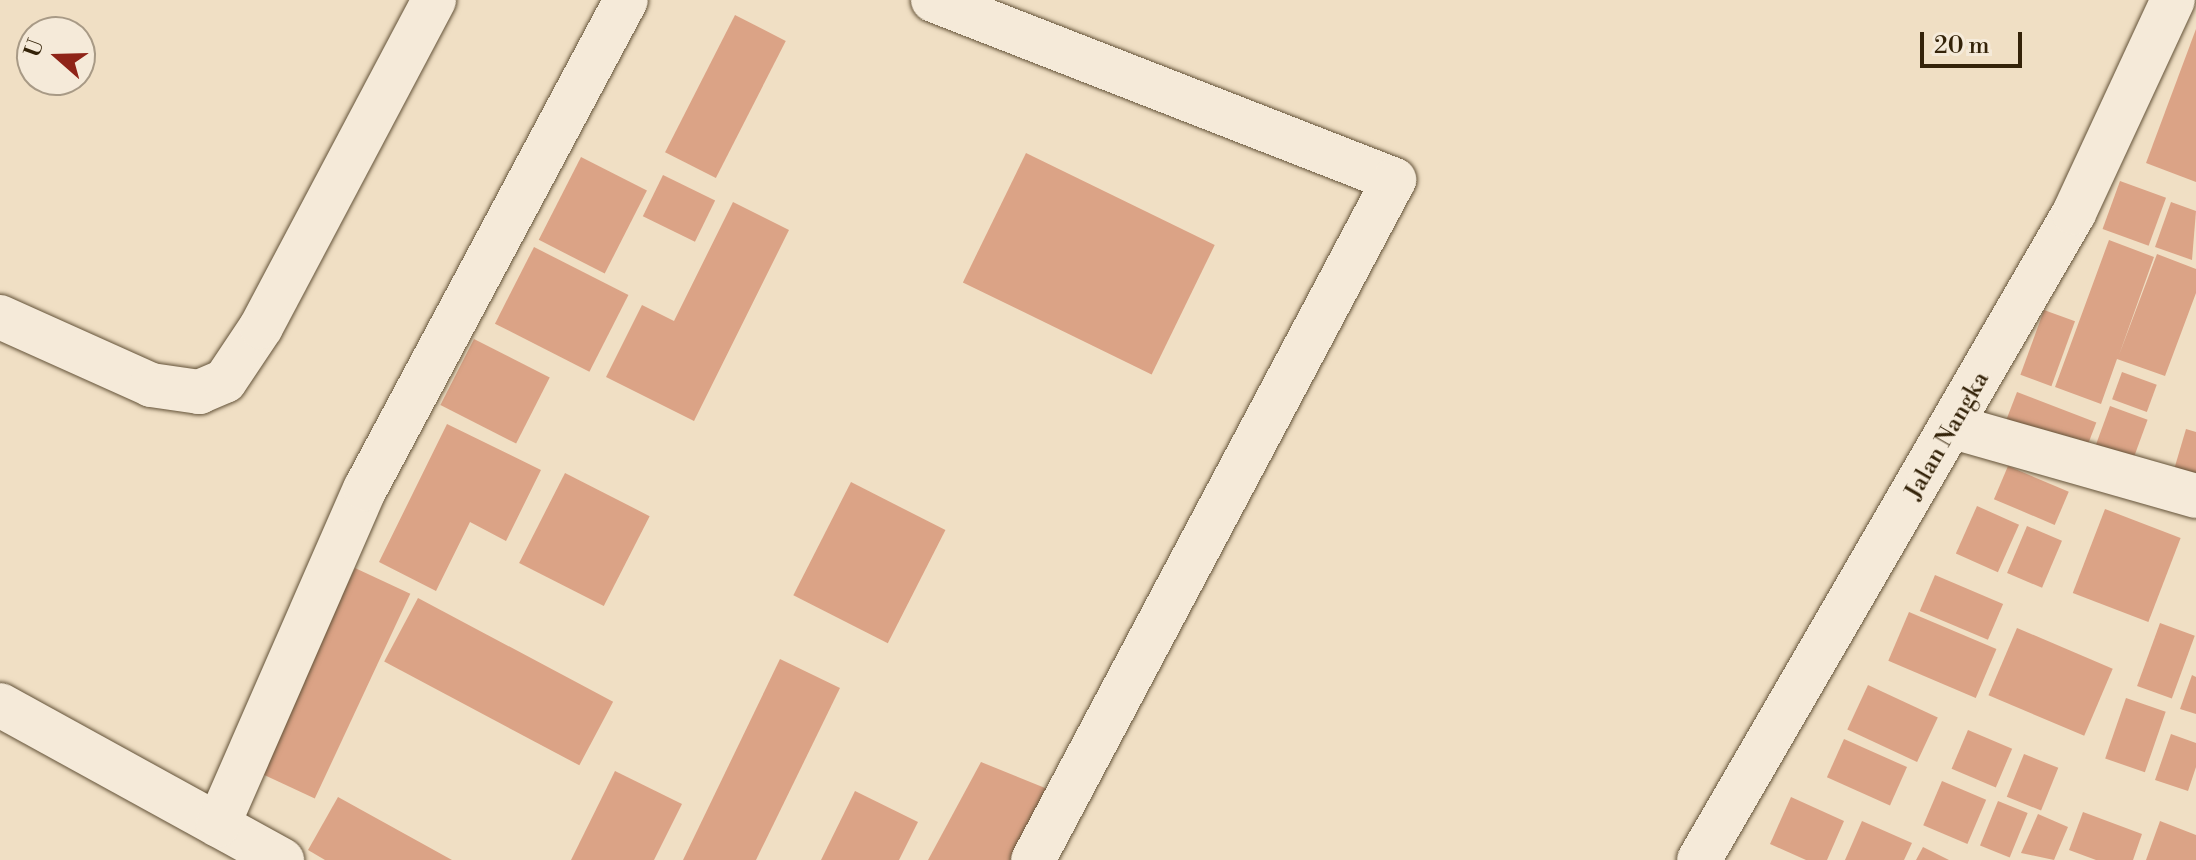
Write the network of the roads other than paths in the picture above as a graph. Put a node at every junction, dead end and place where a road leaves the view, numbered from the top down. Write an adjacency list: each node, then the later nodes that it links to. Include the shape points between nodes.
1 (434, 0): 5 (street, via 244,356 225,381 199,392 151,385)
2 (626, 0): 9 (street, via 365,489)
3 (933, 0): 11 (street, via 1394,180)
4 (2173, 0): 6 (street, Jalan Nangka, via 2074,213)
5 (0, 317)
6 (1954, 427): 7 (street); 12 (street, Jalan Nangka)
7 (2196, 496)
8 (0, 705): 9 (street)
9 (218, 825): 10 (street)
10 (282, 860)
11 (1033, 860)
12 (1699, 860)

